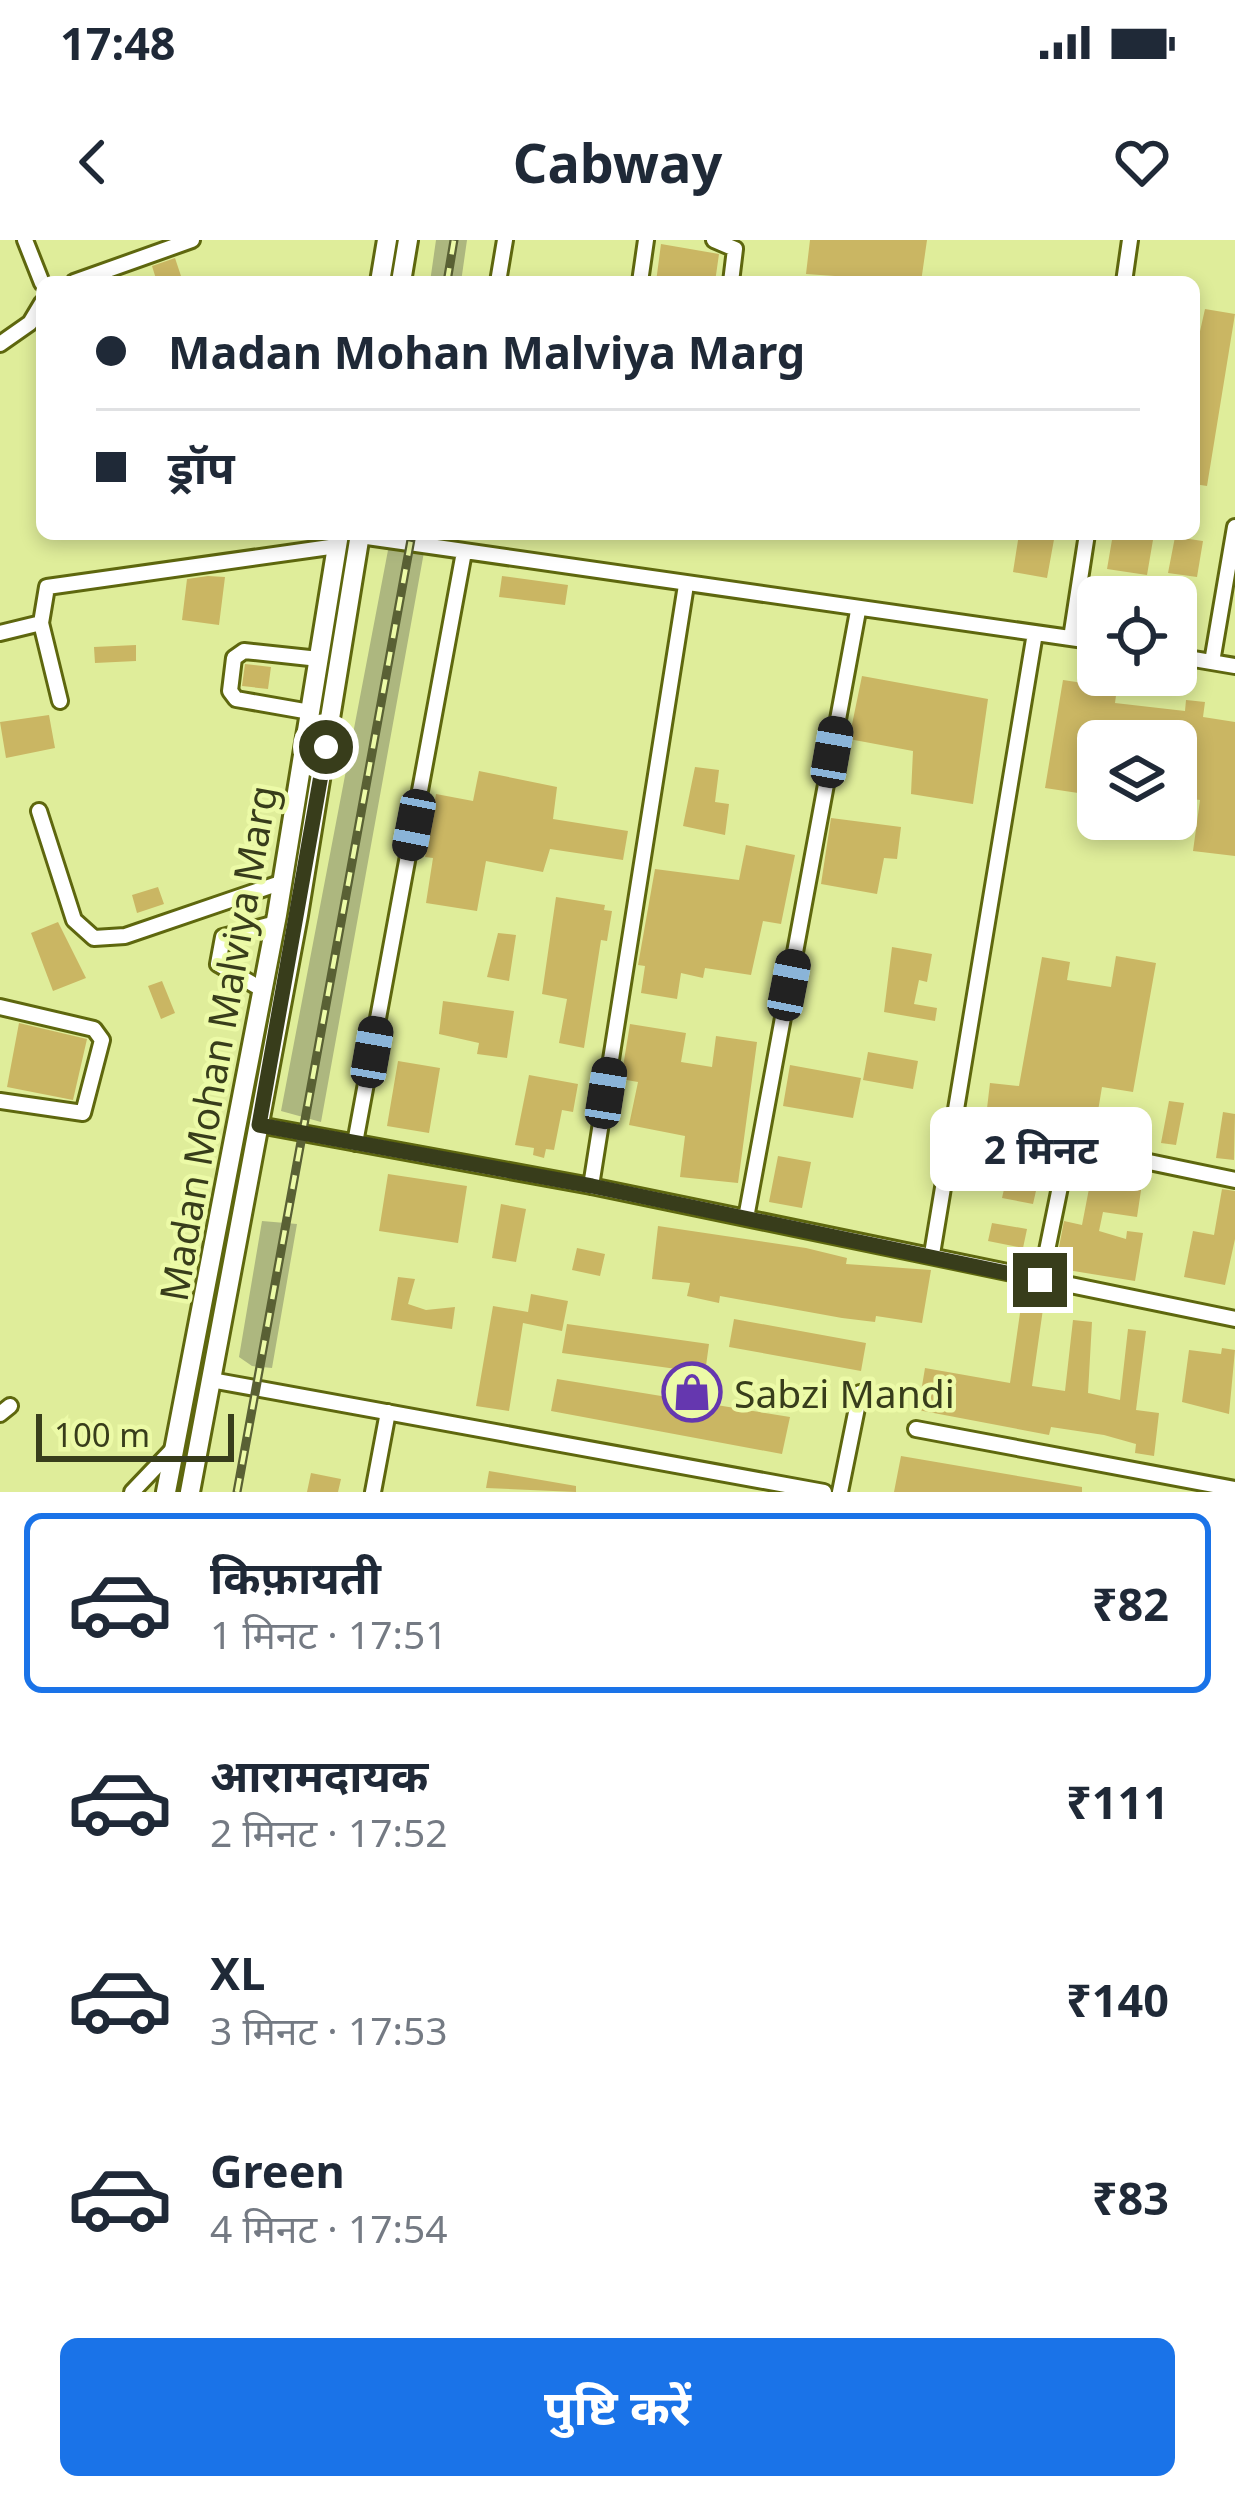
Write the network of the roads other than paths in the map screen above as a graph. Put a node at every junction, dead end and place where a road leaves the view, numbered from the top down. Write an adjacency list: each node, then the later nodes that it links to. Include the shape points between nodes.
1 (25, 240): 9 (street)
2 (192, 240): 10 (street)
3 (387, 240): 11 (main road)
4 (408, 240): 12 (main road)
5 (505, 240): 13 (street)
6 (646, 240): 14 (street)
7 (714, 240): 15 (street, via 735,249)
8 (1130, 240): 16 (street)
9 (39, 276)
10 (91, 276)
11 (381, 276)
12 (402, 276)
13 (500, 276)
14 (641, 276)
15 (732, 276)
16 (1125, 276)
17 (36, 313): 18 (street)
18 (0, 344)
19 (1235, 527): 34 (street)
20 (338, 540): 27 (street, via 58,582 43,595); 32 (main road, Madan Mohan Malviya Marg)
21 (359, 540): 44 (main road, Madan Mohan Malviya Marg)
22 (392, 540): 24 (street)
23 (1086, 540): 30 (street)
24 (464, 551): 25 (street); 45 (street)
25 (686, 585): 26 (street); 47 (street)
26 (858, 611): 29 (street); 48 (street)
27 (41, 623): 28 (street); 36 (street)
28 (0, 633)
29 (1035, 633): 30 (street); 49 (street)
30 (1071, 638): 31 (street)
31 (1077, 639)
32 (319, 658): 37 (main road, Madan Mohan Malviya Marg); 37 (street, via 244,651 234,658 236,699)
33 (1197, 660): 34 (street)
34 (1212, 662): 35 (street)
35 (1235, 666)
36 (60, 701)
37 (310, 712): 39 (main road, Madan Mohan Malviya Marg)
38 (38, 811): 39 (street, via 74,920 94,938 125,937)
39 (283, 882): 40 (main road, Madan Mohan Malviya Marg)
40 (276, 923): 41 (main road, Madan Mohan Malviya Marg); 41 (street, via 230,933 220,950 219,967)
41 (263, 990): 56 (main road, Madan Mohan Malviya Marg)
42 (0, 1007): 43 (street, via 94,1029 102,1040 83,1113)
43 (0, 1101)
44 (259, 1125): 45 (street); 52 (main road, Madan Mohan Malviya Marg)
45 (355, 1143): 47 (street)
46 (1235, 1180): 50 (street, via 1075,1153)
47 (592, 1186): 48 (street)
48 (746, 1218): 49 (street)
49 (932, 1254): 50 (street)
50 (1040, 1280): 51 (street)
51 (1235, 1319)
52 (211, 1380): 54 (street); 60 (main road, Madan Mohan Malviya Marg)
53 (860, 1393): 63 (street)
54 (388, 1412): 61 (street); 62 (street)
55 (916, 1430): 57 (street)
56 (175, 1446): 58 (street); 59 (main road, Madan Mohan Malviya Marg)
57 (1235, 1489)
58 (132, 1492)
59 (166, 1492)
60 (190, 1492)
61 (373, 1492)
62 (824, 1492)
63 (840, 1492)

